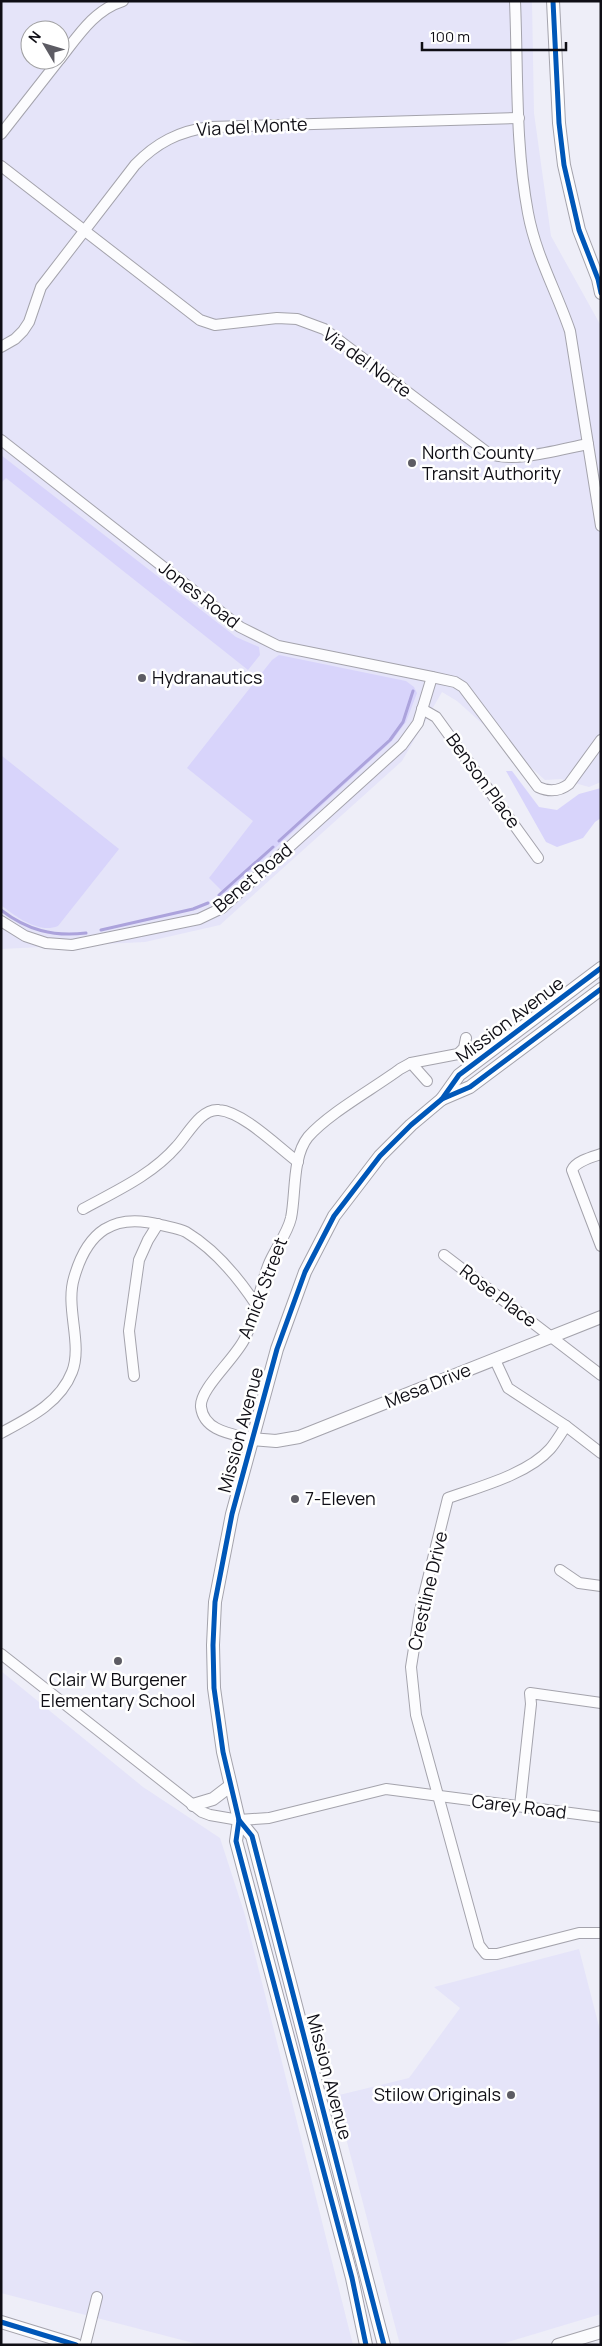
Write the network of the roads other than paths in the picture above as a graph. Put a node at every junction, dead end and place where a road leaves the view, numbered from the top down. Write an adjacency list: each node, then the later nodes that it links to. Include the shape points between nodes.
1 (123, 1): 4 (street, via 103,10)
2 (515, 1): 6 (street)
3 (552, 1): 10 (main road, via 564,165 579,230)
4 (70, 46)
5 (51, 70): 7 (street)
6 (519, 118): 9 (street, Via del Monte, via 189,130 166,139 146,153); 14 (street, via 528,214 547,278 570,330)
7 (1, 134)
8 (1, 166): 9 (street, Via del Norte)
9 (84, 231): 12 (street, Via del Monte, via 41,287 23,332); 14 (street, Via del Norte, via 200,320 215,325 297,319 324,329 488,453 514,457)
10 (600, 279): 11 (main road)
11 (601, 293)
12 (1, 347)
13 (1, 440): 16 (street, Jones Road, via 240,627 278,646)
14 (588, 444): 15 (street)
15 (601, 526)
16 (432, 677): 17 (street, Benet Road); 18 (street, Jones Road, via 463,686 538,787 546,790 569,784)
17 (422, 709): 19 (street, Benson Place, via 436,717); 20 (street, Benet Road, via 418,722 402,745 222,908 199,919 72,945 46,943)
18 (601, 740)
19 (538, 858)
20 (1, 921)
21 (601, 968): 26 (main road, Mission Avenue, via 459,1075)
22 (601, 989): 26 (main road, Mission Avenue, via 470,1087)
23 (466, 1038): 24 (street, Amick Street, via 464,1048 458,1054)
24 (411, 1063): 25 (street); 28 (street, Amick Street, via 332,1117 308,1138)
25 (427, 1081)
26 (442, 1099): 41 (main road, Mission Avenue, via 380,1156 348,1196 323,1235 290,1309)
27 (601, 1154): 31 (street, via 580,1162 572,1170)
28 (298, 1162): 29 (street, via 237,1116 218,1109 205,1113 163,1160 134,1182); 33 (street, Amick Street, via 291,1220 268,1266)
29 (83, 1209)
30 (158, 1224): 33 (street, via 184,1231 198,1241 235,1273); 38 (street, via 139,1260 129,1331); 40 (street, via 140,1219 117,1222 98,1234 86,1247 74,1279 72,1371 56,1398)
31 (601, 1246)
32 (444, 1255): 35 (street, Rose Place)
33 (257, 1306): 41 (street, Amick Street, via 245,1338 204,1392 201,1405 207,1421 215,1429)
34 (601, 1317): 35 (main road, Mesa Drive)
35 (551, 1337): 36 (main road, Mesa Drive); 37 (street, Rose Place)
36 (495, 1360): 39 (street, via 508,1388); 41 (main road, Mesa Drive, via 299,1438 276,1441)
37 (601, 1375)
38 (134, 1376)
39 (566, 1426): 42 (street); 48 (street, Crestline Drive, via 550,1449 522,1470 448,1498 420,1611 411,1667 416,1715)
40 (1, 1433)
41 (252, 1438): 47 (main road, Mission Avenue, via 222,1560 213,1624 216,1708)
42 (601, 1453)
43 (560, 1570): 44 (street, via 579,1583)
44 (601, 1586)
45 (1, 1654): 49 (street, Carey Road)
46 (601, 1703): 50 (street, via 530,1693)
47 (230, 1786): 49 (main road, via 213,1799); 52 (main road, Mission Avenue)
48 (437, 1796): 50 (street, Carey Road); 52 (street, Carey Road, via 386,1789 269,1818); 53 (street, Crestline Drive, via 479,1945 486,1954 579,1933)
49 (193, 1805): 52 (street, Carey Road, via 210,1815)
50 (520, 1806): 51 (street, Carey Road)
51 (601, 1818)
52 (239, 1820): 59 (main road, Mission Avenue, via 236,1841 352,2278); 60 (main road, Mission Avenue, via 252,1838)
53 (601, 1932)
54 (97, 2297): 58 (street)
55 (1, 2322): 57 (main road)
56 (601, 2332): 61 (main road)
57 (76, 2345)
58 (85, 2345)
59 (366, 2345)
60 (384, 2345)
61 (558, 2345)

